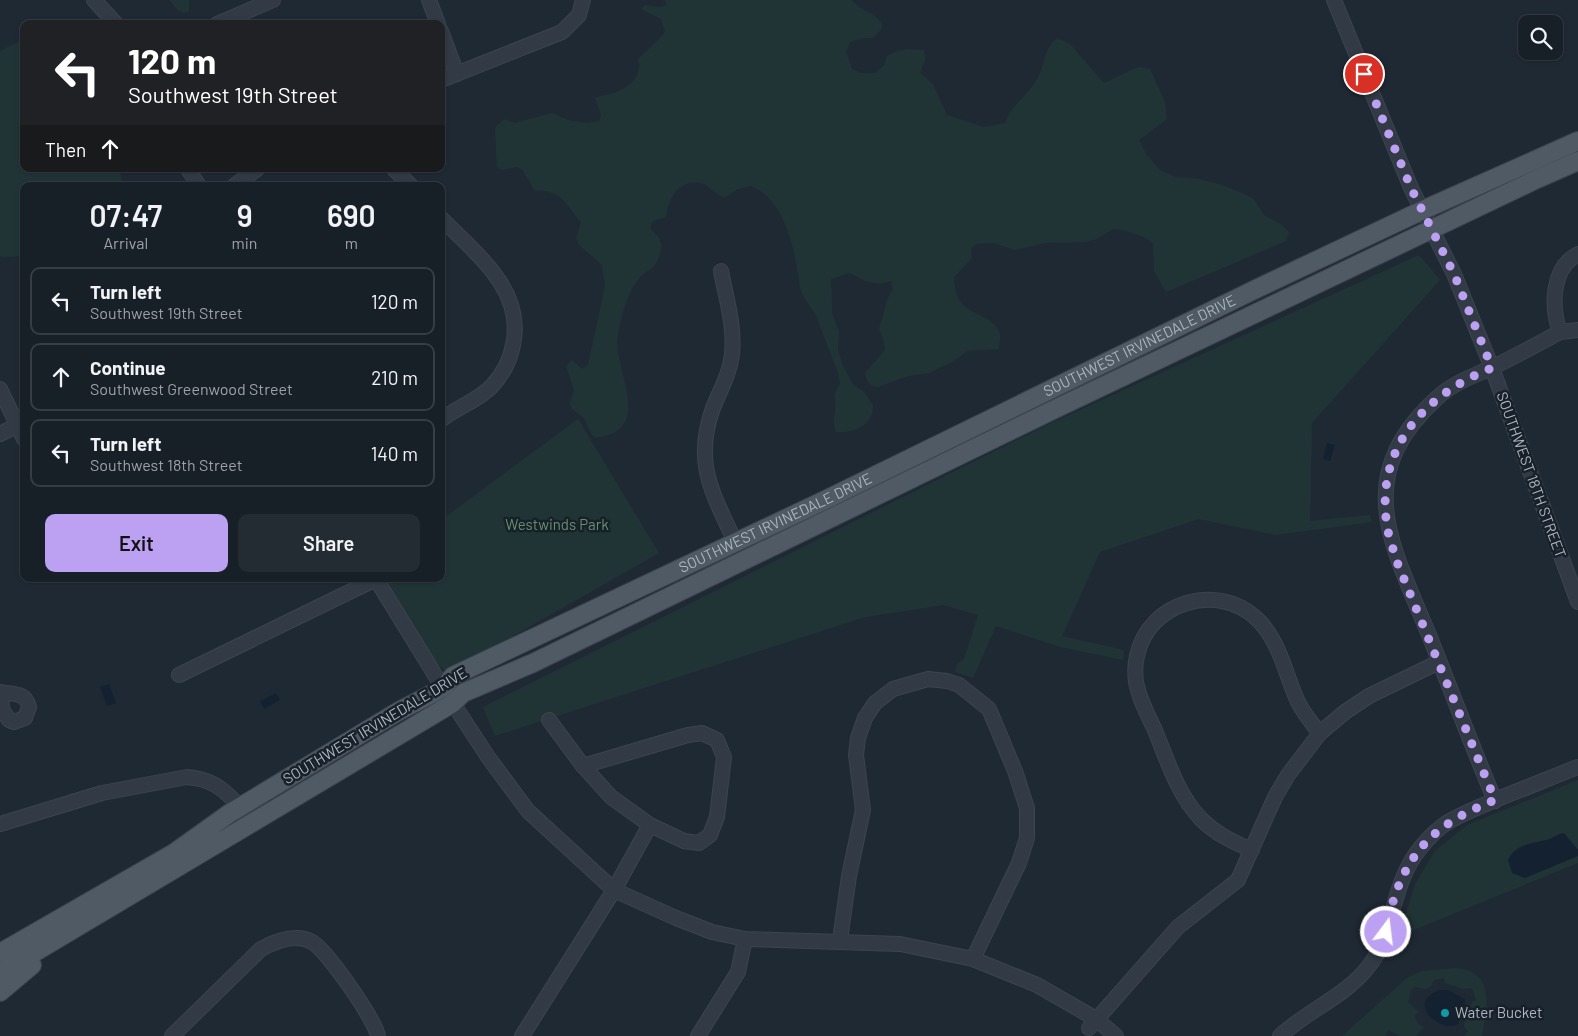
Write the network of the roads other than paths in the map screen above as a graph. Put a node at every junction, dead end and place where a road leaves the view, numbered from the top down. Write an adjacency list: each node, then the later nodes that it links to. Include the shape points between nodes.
1 (94, 0): 6 (street)
2 (273, 0): 7 (street)
3 (429, 0): 8 (street)
4 (582, 0): 10 (street, via 579,15 550,38)
5 (1334, 0): 18 (street, SOUTHWEST 18TH STREET)
6 (112, 20)
7 (226, 20)
8 (436, 20)
9 (445, 42): 10 (street)
10 (457, 74): 11 (street)
11 (445, 78)
12 (1578, 141): 18 (main road, SOUTHWEST IRVINEDALE DRIVE)
13 (1578, 161): 20 (main road, SOUTHWEST IRVINEDALE DRIVE)
14 (253, 172): 16 (street)
15 (397, 172): 17 (street)
16 (239, 182)
17 (407, 182)
18 (1423, 210): 20 (street, SOUTHWEST 18TH STREET); 30 (main road, SOUTHWEST IRVINEDALE DRIVE)
19 (445, 222): 27 (street, via 503,284 515,323 512,353 500,376 485,392)
20 (1432, 229): 25 (street, SOUTHWEST 18TH STREET); 31 (main road, SOUTHWEST IRVINEDALE DRIVE)
21 (1578, 254): 24 (street, via 1560,274 1554,292 1555,316)
22 (721, 271): 32 (street, via 732,329 732,352 730,370 712,410 705,466 711,490)
23 (1578, 330): 24 (street)
24 (1560, 332): 25 (street)
25 (1492, 368): 35 (street, SOUTHWEST 18TH STREET); 36 (street, via 1460,382 1437,397 1403,436 1393,455 1388,476 1386,518 1397,562)
26 (0, 389): 28 (street)
27 (445, 417)
28 (20, 424): 29 (street)
29 (0, 434)
30 (920, 453): 31 (main road); 32 (main road, SOUTHWEST IRVINEDALE DRIVE)
31 (929, 471): 41 (main road, SOUTHWEST IRVINEDALE DRIVE, via 533,663 463,693)
32 (735, 542): 38 (main road, SOUTHWEST IRVINEDALE DRIVE, via 453,676)
33 (370, 582): 37 (street)
34 (378, 582): 38 (street)
35 (1578, 602)
36 (1439, 662): 43 (street, via 1369,696); 46 (street)
37 (179, 675)
38 (443, 688): 41 (street); 47 (main road, SOUTHWEST IRVINEDALE DRIVE)
39 (0, 692): 40 (street, via 24,697 28,708 24,718 14,722 5,717)
40 (0, 696)
41 (453, 703): 51 (street, via 528,811); 52 (main road, SOUTHWEST IRVINEDALE DRIVE)
42 (549, 720): 44 (street)
43 (1320, 733): 50 (street, via 1275,797); 50 (street, via 1299,704 1268,630 1246,609 1214,599 1186,602 1172,608 1148,631 1137,656 1136,681 1173,775 1200,818 1231,842)
44 (583, 766): 49 (street, via 612,797); 49 (street, via 688,735 702,733 717,740 724,757 717,817 710,835 699,843 684,841)
45 (1578, 767): 46 (street)
46 (1495, 800): 65 (street, via 1444,824 1427,840 1408,866 1394,899 1382,942 1370,965 1352,985)
47 (240, 807): 48 (street, via 216,784 187,777 102,793); 55 (main road, SOUTHWEST IRVINEDALE DRIVE, via 174,853)
48 (0, 824)
49 (650, 825): 51 (street)
50 (1252, 850): 59 (street, via 1238,880 1178,927)
51 (614, 890): 53 (street, via 712,932); 62 (street)
52 (103, 913): 57 (main road, SOUTHWEST IRVINEDALE DRIVE); 58 (main road)
53 (745, 938): 54 (street, via 808,942); 63 (street, via 738,972)
54 (840, 940): 56 (street, via 900,944); 56 (street, via 849,876 864,810 856,755 865,718 875,703 893,689 928,679 947,681 959,684 989,709 1027,808 1027,838 1019,863)
55 (0, 953)
56 (973, 959): 59 (street, via 1036,985)
57 (0, 973)
58 (0, 992)
59 (1092, 1024): 64 (street)
60 (172, 1036): 61 (street, via 261,949 275,941 294,938 312,942 326,955 360,1002)
61 (378, 1036)
62 (522, 1036)
63 (698, 1036)
64 (1116, 1036)
65 (1280, 1036)

